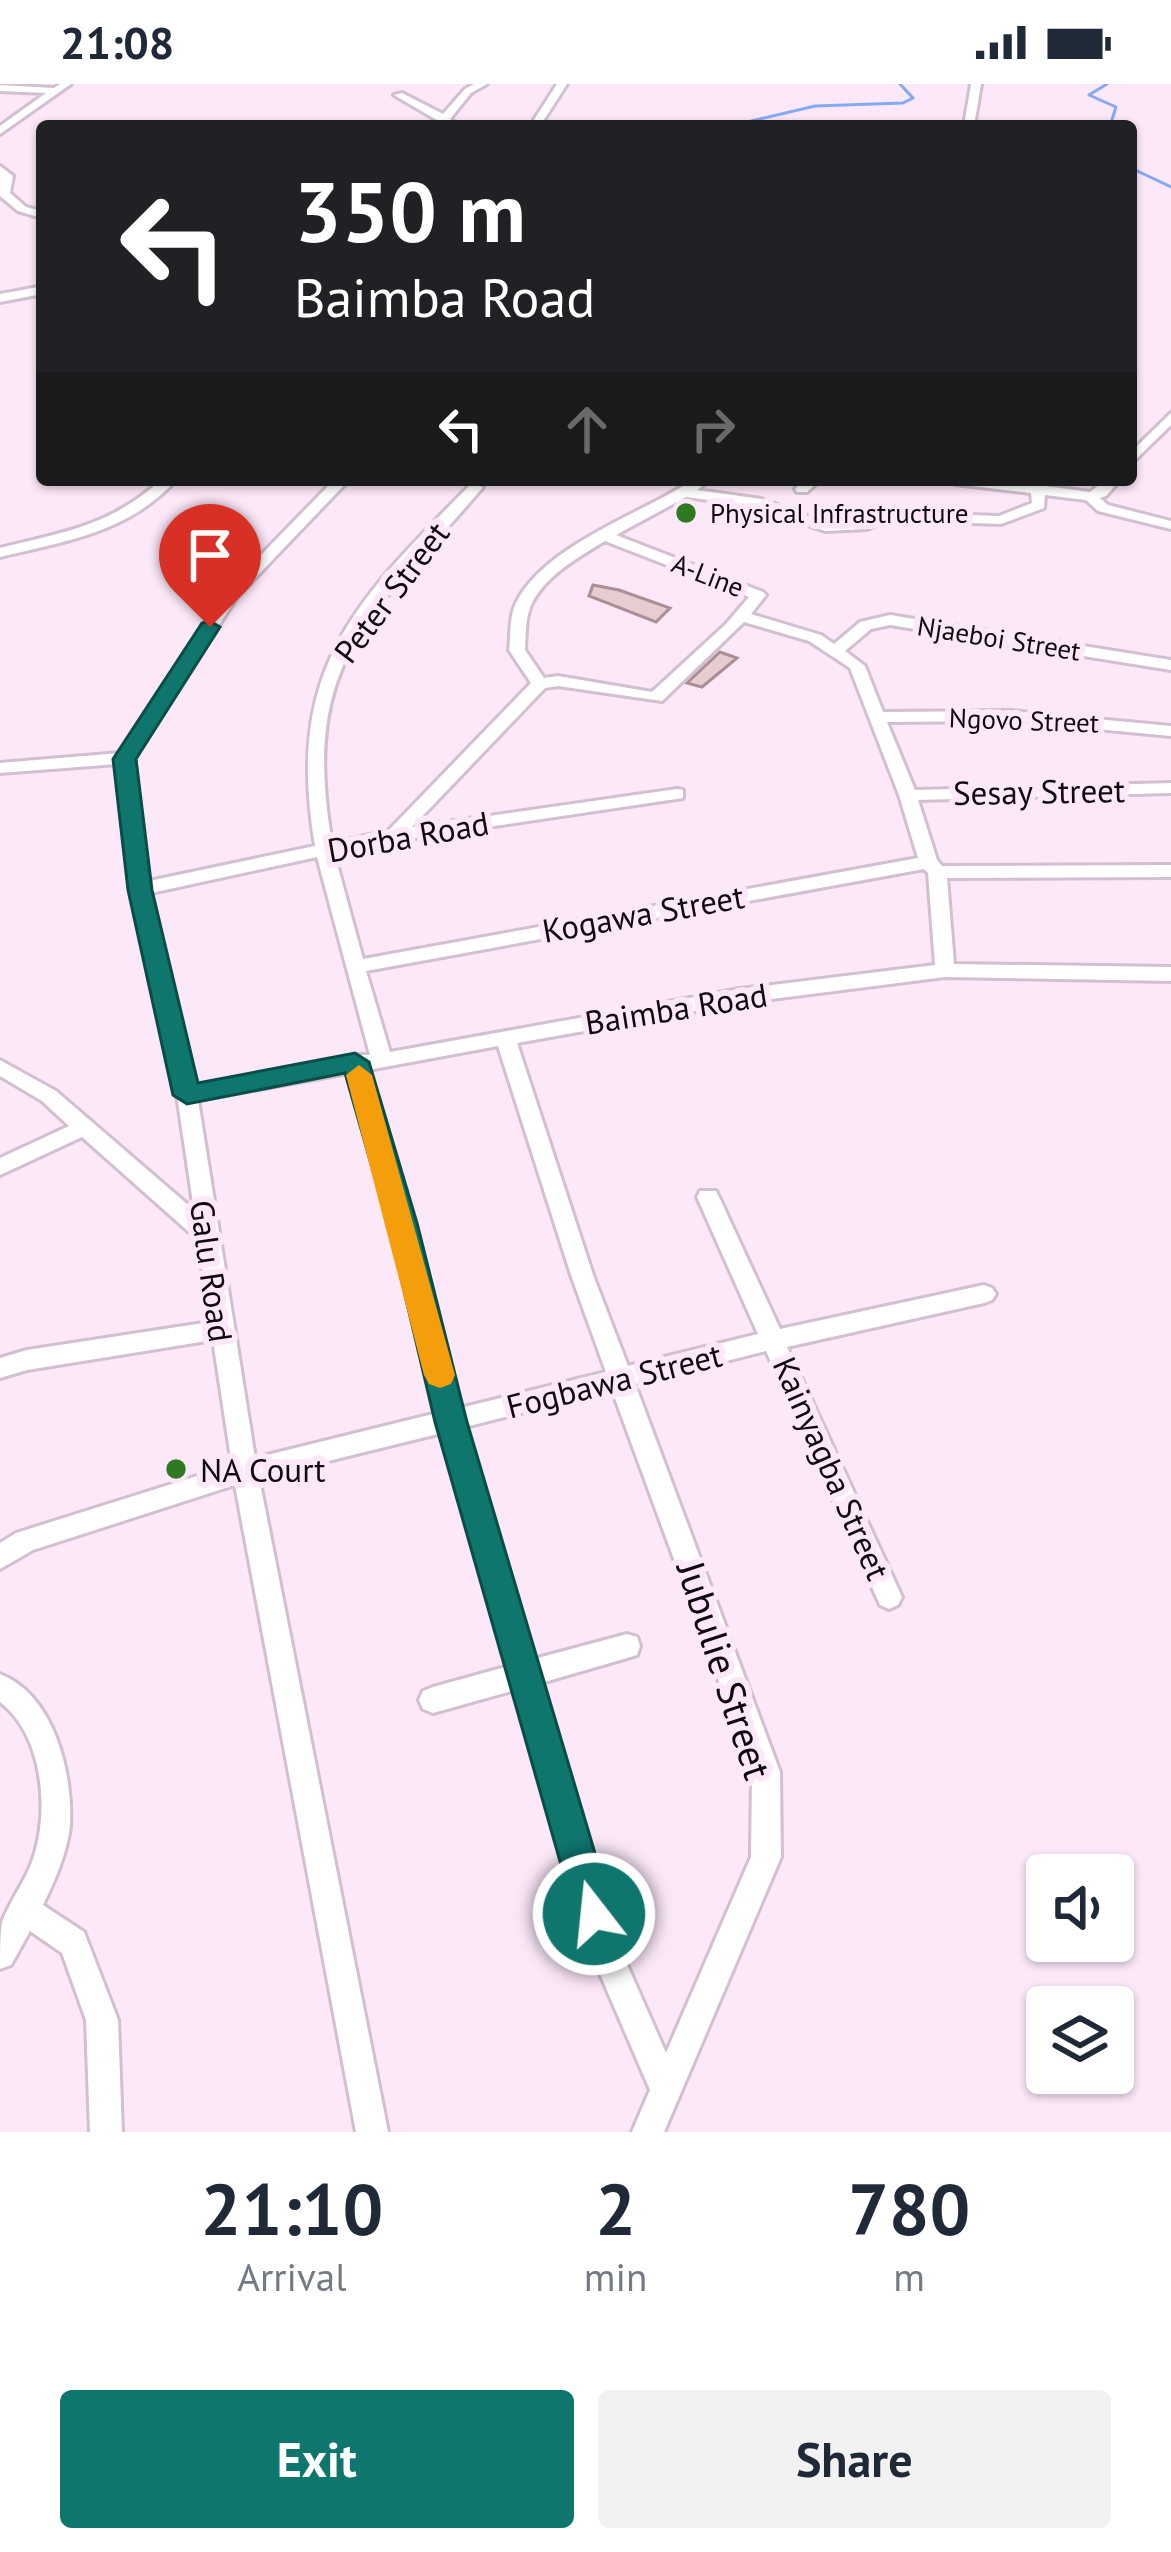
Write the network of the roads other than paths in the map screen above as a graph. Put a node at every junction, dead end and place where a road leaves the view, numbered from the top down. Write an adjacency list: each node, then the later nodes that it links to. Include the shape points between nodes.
1 (410, 84): 7 (street, via 395,99)
2 (482, 84): 7 (street)
3 (562, 84): 9 (street)
4 (976, 84): 10 (street)
5 (0, 88): 6 (street)
6 (61, 88): 11 (street)
7 (447, 118): 8 (street)
8 (419, 119)
9 (539, 120)
10 (970, 120)
11 (0, 131)
12 (0, 169): 13 (street, via 8,176 4,194)
13 (36, 213)
14 (36, 291): 15 (street)
15 (0, 298)
16 (1171, 417): 17 (street)
17 (1137, 454)
18 (162, 486): 29 (street, via 107,525)
19 (336, 486): 36 (street, via 231,594)
20 (695, 486): 25 (street)
21 (1037, 486): 25 (street, via 1040,505 1001,520 886,516 867,526 825,527 756,502)
22 (1048, 486): 26 (street)
23 (1104, 486): 26 (street)
24 (476, 487): 42 (street, Peter Street, via 434,529 334,663 317,723)
25 (686, 493): 28 (street)
26 (1090, 496): 27 (street, via 1103,508)
27 (1171, 525)
28 (604, 536): 30 (street, A-Line, via 758,595); 33 (street, via 522,605 517,650)
29 (0, 554)
30 (742, 616): 31 (street, A-Line); 33 (street, via 656,698 558,680)
31 (836, 650): 32 (street, Njaeboi Street, via 866,625 890,620); 34 (street, via 857,667)
32 (1171, 665)
33 (540, 684): 41 (street)
34 (877, 717): 35 (street, Ngovo Street, via 1031,717); 40 (street)
35 (1171, 731)
36 (125, 759): 37 (street); 45 (street, Galu Road)
37 (0, 768)
38 (1171, 788): 40 (street, Sesay Street)
39 (677, 794): 41 (street, Dorba Road)
40 (908, 795): 43 (street)
41 (394, 836): 42 (street, Dorba Road)
42 (322, 850): 45 (street, Dorba Road); 46 (street, Peter Street)
43 (932, 867): 44 (street, Kogawa Street); 46 (street, Kogawa Street); 47 (street)
44 (1171, 871)
45 (140, 890): 52 (street, Galu Road)
46 (359, 966): 50 (street, Peter Street)
47 (945, 970): 48 (street, Baimba Road); 49 (street, Baimba Road)
48 (1171, 974)
49 (505, 1036): 50 (street, Baimba Road); 61 (street, Jubulie Street)
50 (368, 1060): 52 (street, Baimba Road); 62 (street, Peter Street)
51 (0, 1067): 53 (street)
52 (187, 1095): 56 (street, Galu Road)
53 (85, 1127): 54 (street); 56 (street)
54 (0, 1167)
55 (708, 1197): 59 (street, Kainyagba Street)
56 (207, 1235): 58 (street, Galu Road)
57 (984, 1294): 59 (street, Fogbawa Street)
58 (220, 1330): 60 (street); 63 (street, Galu Road)
59 (774, 1340): 61 (street, Fogbawa Street); 65 (street, Kainyagba Street)
60 (0, 1368)
61 (622, 1376): 62 (street, Fogbawa Street); 72 (street, Jubulie Street, via 766,1772 766,1857)
62 (451, 1422): 63 (street, Fogbawa Street); 67 (street, Peter Street)
63 (245, 1471): 64 (street, Fogbawa Street, via 25,1541); 74 (street, Galu Road)
64 (0, 1558)
65 (890, 1597)
66 (627, 1646): 67 (street)
67 (524, 1674): 69 (street); 72 (street, Peter Street, via 605,1953)
68 (0, 1687): 70 (street, via 14,1693 38,1729 51,1766 54,1840)
69 (433, 1700)
70 (26, 1911): 71 (street); 73 (street, via 73,1942 102,2020)
71 (0, 1954)
72 (666, 2090): 75 (street, Jubulie Street)
73 (106, 2132)
74 (372, 2132)
75 (648, 2132)

